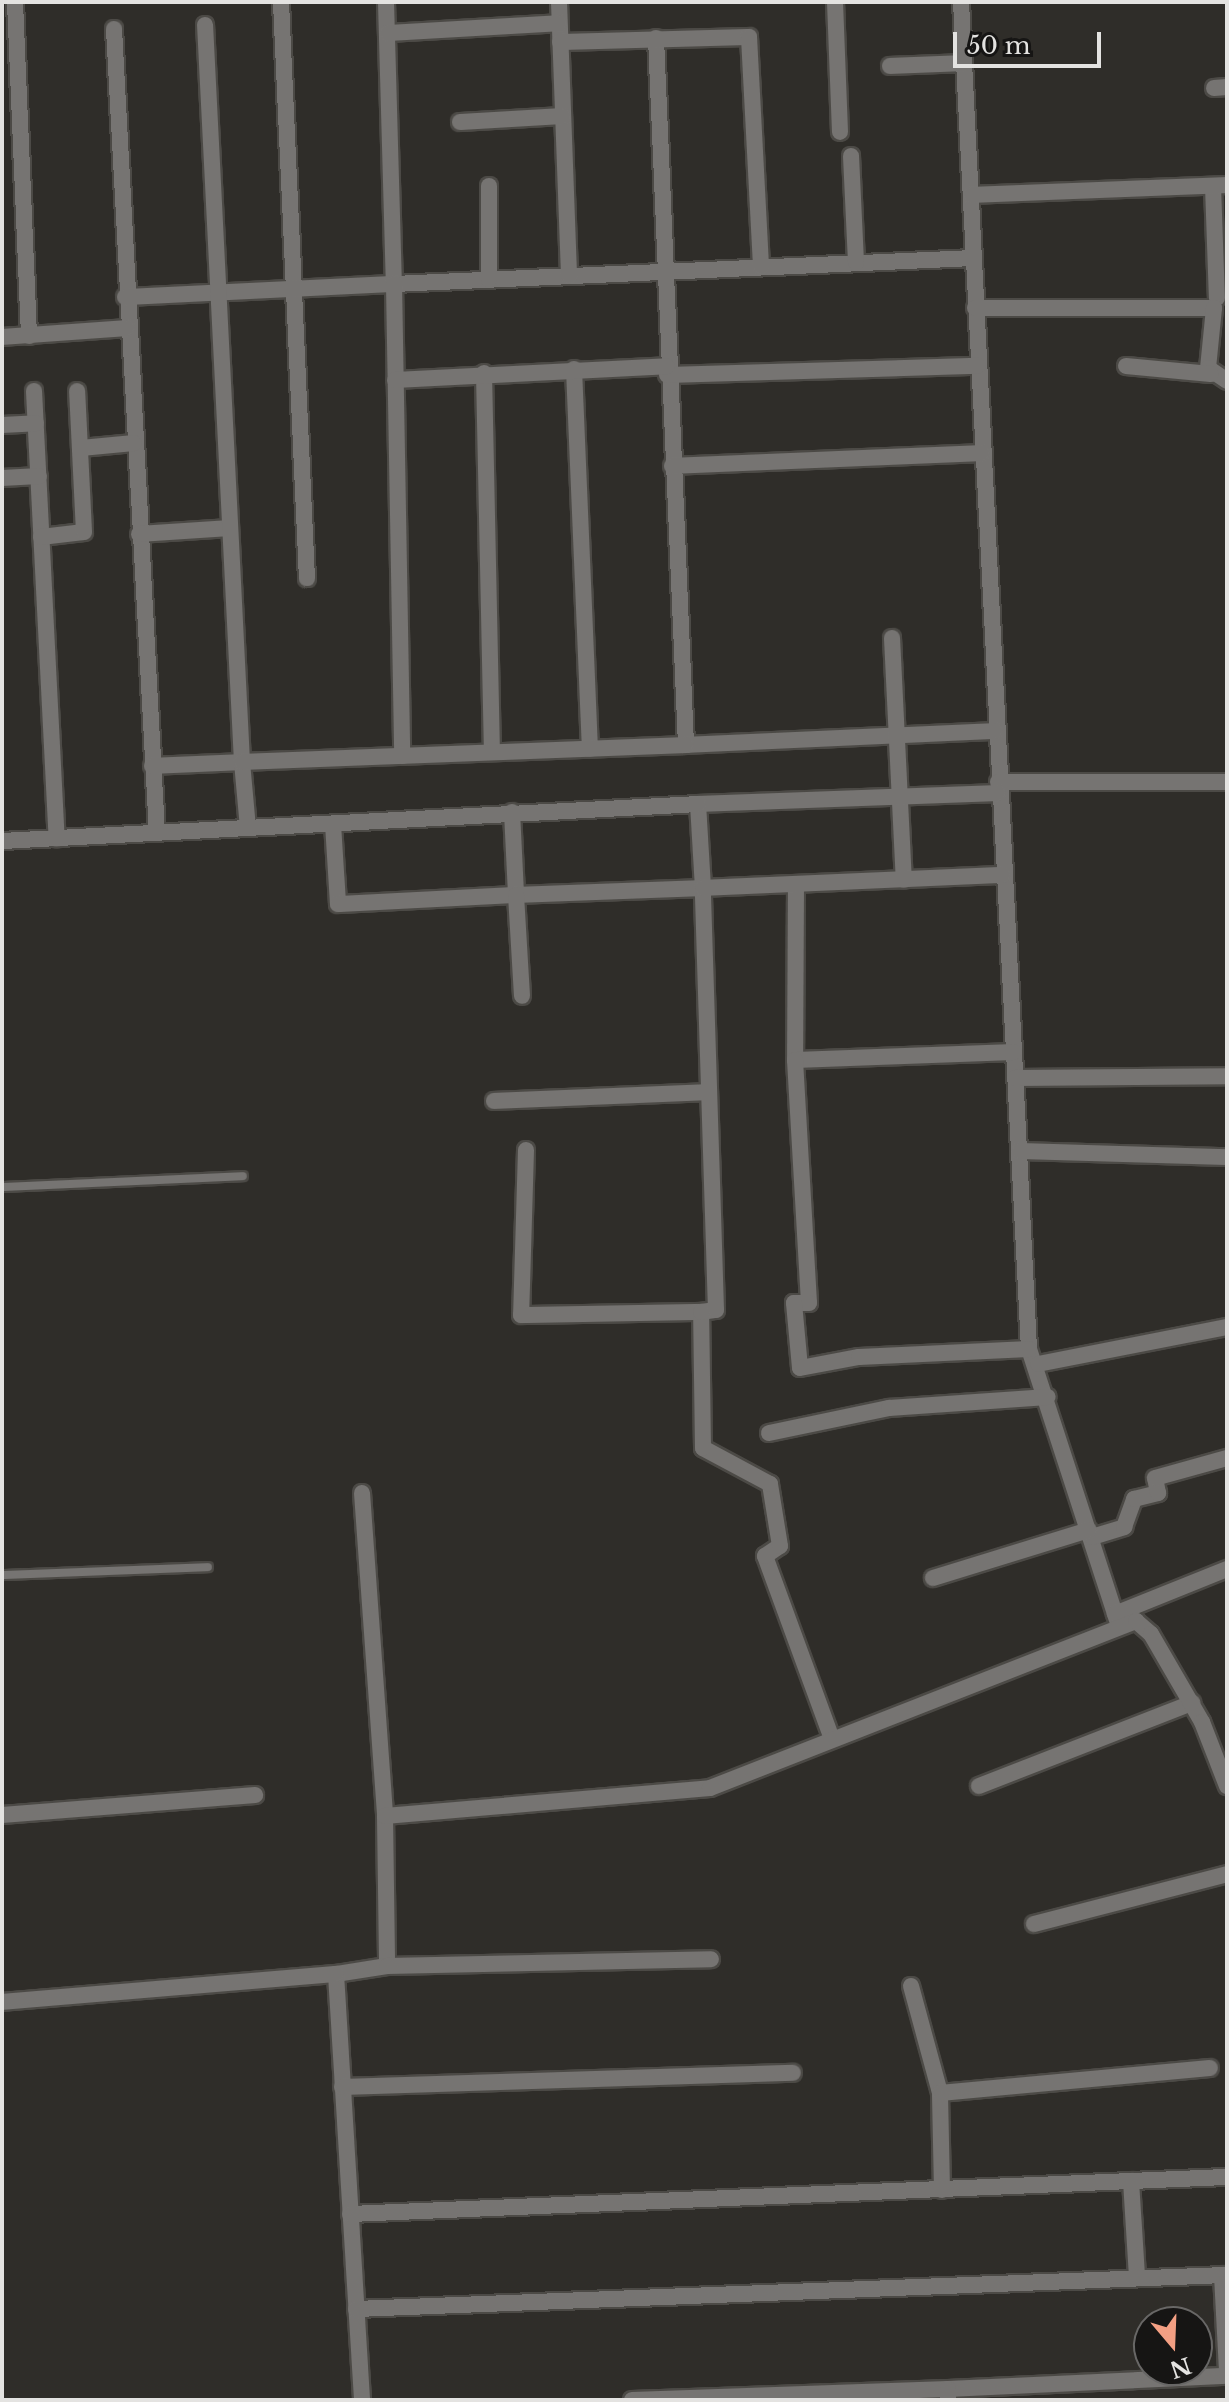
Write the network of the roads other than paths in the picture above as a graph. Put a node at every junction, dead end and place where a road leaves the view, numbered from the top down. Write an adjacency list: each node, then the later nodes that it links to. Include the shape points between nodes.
1 (15, 2): 35 (street)
2 (281, 2): 29 (street)
3 (386, 2): 10 (street)
4 (559, 2): 7 (street)
5 (835, 2): 17 (street)
6 (961, 2): 13 (street)
7 (559, 23): 10 (street); 12 (street)
8 (205, 25): 30 (street)
9 (114, 29): 31 (street)
10 (388, 33): 28 (street)
11 (656, 38): 12 (street); 24 (street, via 749,37); 25 (street)
12 (560, 42): 15 (street)
13 (964, 63): 14 (street); 21 (street)
14 (890, 66)
15 (563, 116): 16 (street); 26 (street)
16 (460, 122)
17 (840, 132)
18 (851, 156): 23 (street)
19 (489, 186): 27 (street)
20 (1220, 186): 21 (street); 32 (street)
21 (971, 195): 22 (street)
22 (973, 258): 23 (street); 33 (street)
23 (856, 263): 24 (street)
24 (761, 267): 25 (street)
25 (662, 272): 26 (street); 40 (street)
26 (569, 276): 27 (street)
27 (489, 280): 28 (street)
28 (394, 284): 29 (street); 43 (street)
29 (297, 288): 30 (street); 58 (street)
30 (218, 291): 31 (street); 55 (street)
31 (125, 297): 34 (street)
32 (1219, 299): 33 (street); 42 (street)
33 (975, 308): 37 (street)
34 (127, 328): 35 (street); 49 (street)
35 (29, 336): 36 (street)
36 (2, 337)
37 (978, 366): 40 (street); 51 (street)
38 (1126, 366): 42 (street)
39 (574, 369): 40 (street); 41 (street); 63 (street)
40 (667, 370): 52 (street)
41 (484, 373): 43 (street); 64 (street)
42 (1211, 374): 44 (street)
43 (395, 380): 65 (street)
44 (1227, 381)
45 (34, 391): 47 (street)
46 (77, 391): 50 (street)
47 (36, 423): 48 (street); 53 (street)
48 (2, 425)
49 (134, 443): 50 (street); 56 (street)
50 (81, 448): 57 (street, via 84,532)
51 (982, 453): 52 (street); 60 (street)
52 (672, 466): 62 (street)
53 (39, 476): 54 (street); 57 (street)
54 (2, 478)
55 (230, 528): 56 (street); 66 (street)
56 (139, 534): 67 (street)
57 (41, 537): 76 (street)
58 (307, 578)
59 (892, 638): 61 (street)
60 (995, 731): 61 (street); 69 (street)
61 (896, 735): 62 (street); 70 (street)
62 (686, 745): 63 (street)
63 (590, 749): 64 (street)
64 (492, 752): 65 (street)
65 (402, 756): 66 (street)
66 (242, 762): 67 (street); 74 (street)
67 (152, 766): 75 (street)
68 (1227, 782): 69 (street)
69 (998, 787): 70 (street); 78 (street)
70 (900, 796): 71 (street); 79 (street)
71 (698, 804): 72 (street); 81 (street)
72 (512, 812): 73 (street); 82 (street)
73 (333, 824): 74 (street); 82 (street, via 338,904)
74 (248, 828): 75 (street)
75 (157, 833): 76 (street)
76 (57, 838): 77 (street)
77 (2, 841)
78 (1003, 875): 79 (street); 84 (street)
79 (904, 880): 80 (street)
80 (796, 884): 81 (street); 85 (street)
81 (703, 888): 82 (street); 88 (street)
82 (516, 895): 83 (street)
83 (522, 996)
84 (1014, 1052): 85 (street); 87 (street)
85 (795, 1060): 97 (street, via 809,1303 794,1303 800,1368 859,1357)
86 (1227, 1076): 87 (street)
87 (1015, 1078): 91 (street)
88 (709, 1092): 89 (street); 95 (street, via 716,1310)
89 (494, 1101)
90 (526, 1150): 95 (street, via 521,1315)
91 (1020, 1151): 92 (street); 97 (street)
92 (1227, 1157)
93 (243, 1176): 94 (lane)
94 (2, 1187)
95 (701, 1312): 109 (street, via 703,1448 770,1484 780,1546 765,1556)
96 (1227, 1327): 97 (street)
97 (1033, 1357): 98 (street)
98 (1048, 1397): 99 (street, via 889,1408); 102 (street)
99 (769, 1433)
100 (1227, 1458): 102 (street, via 1155,1478 1158,1493 1134,1499 1124,1527)
101 (362, 1493): 114 (street)
102 (1090, 1534): 106 (street); 107 (street)
103 (208, 1567): 105 (lane)
104 (1227, 1569): 107 (street)
105 (2, 1575)
106 (933, 1578)
107 (1117, 1618): 108 (street, via 1136,1621 1151,1634); 109 (street)
108 (1192, 1703): 110 (street); 111 (street)
109 (832, 1739): 114 (street, via 710,1788)
110 (979, 1786)
111 (1227, 1786)
112 (255, 1795): 113 (street)
113 (2, 1815)
114 (385, 1816): 118 (street)
115 (1227, 1874): 116 (street)
116 (1034, 1924)
117 (711, 1959): 118 (street)
118 (387, 1966): 119 (street)
119 (336, 1974): 121 (street); 124 (street)
120 (911, 1986): 125 (street)
121 (2, 2002)
122 (1210, 2068): 125 (street)
123 (793, 2073): 124 (street)
124 (342, 2087): 129 (street)
125 (940, 2093): 128 (street)
126 (1227, 2177): 127 (street)
127 (1131, 2181): 128 (street); 131 (street)
128 (942, 2190): 129 (street)
129 (350, 2214): 132 (street)
130 (1224, 2275): 131 (street); 133 (street)
131 (1137, 2276): 132 (street)
132 (356, 2309): 136 (street)
133 (1227, 2369)
134 (1227, 2376): 135 (street)
135 (948, 2394): 137 (street)
136 (362, 2400)
137 (632, 2400)

